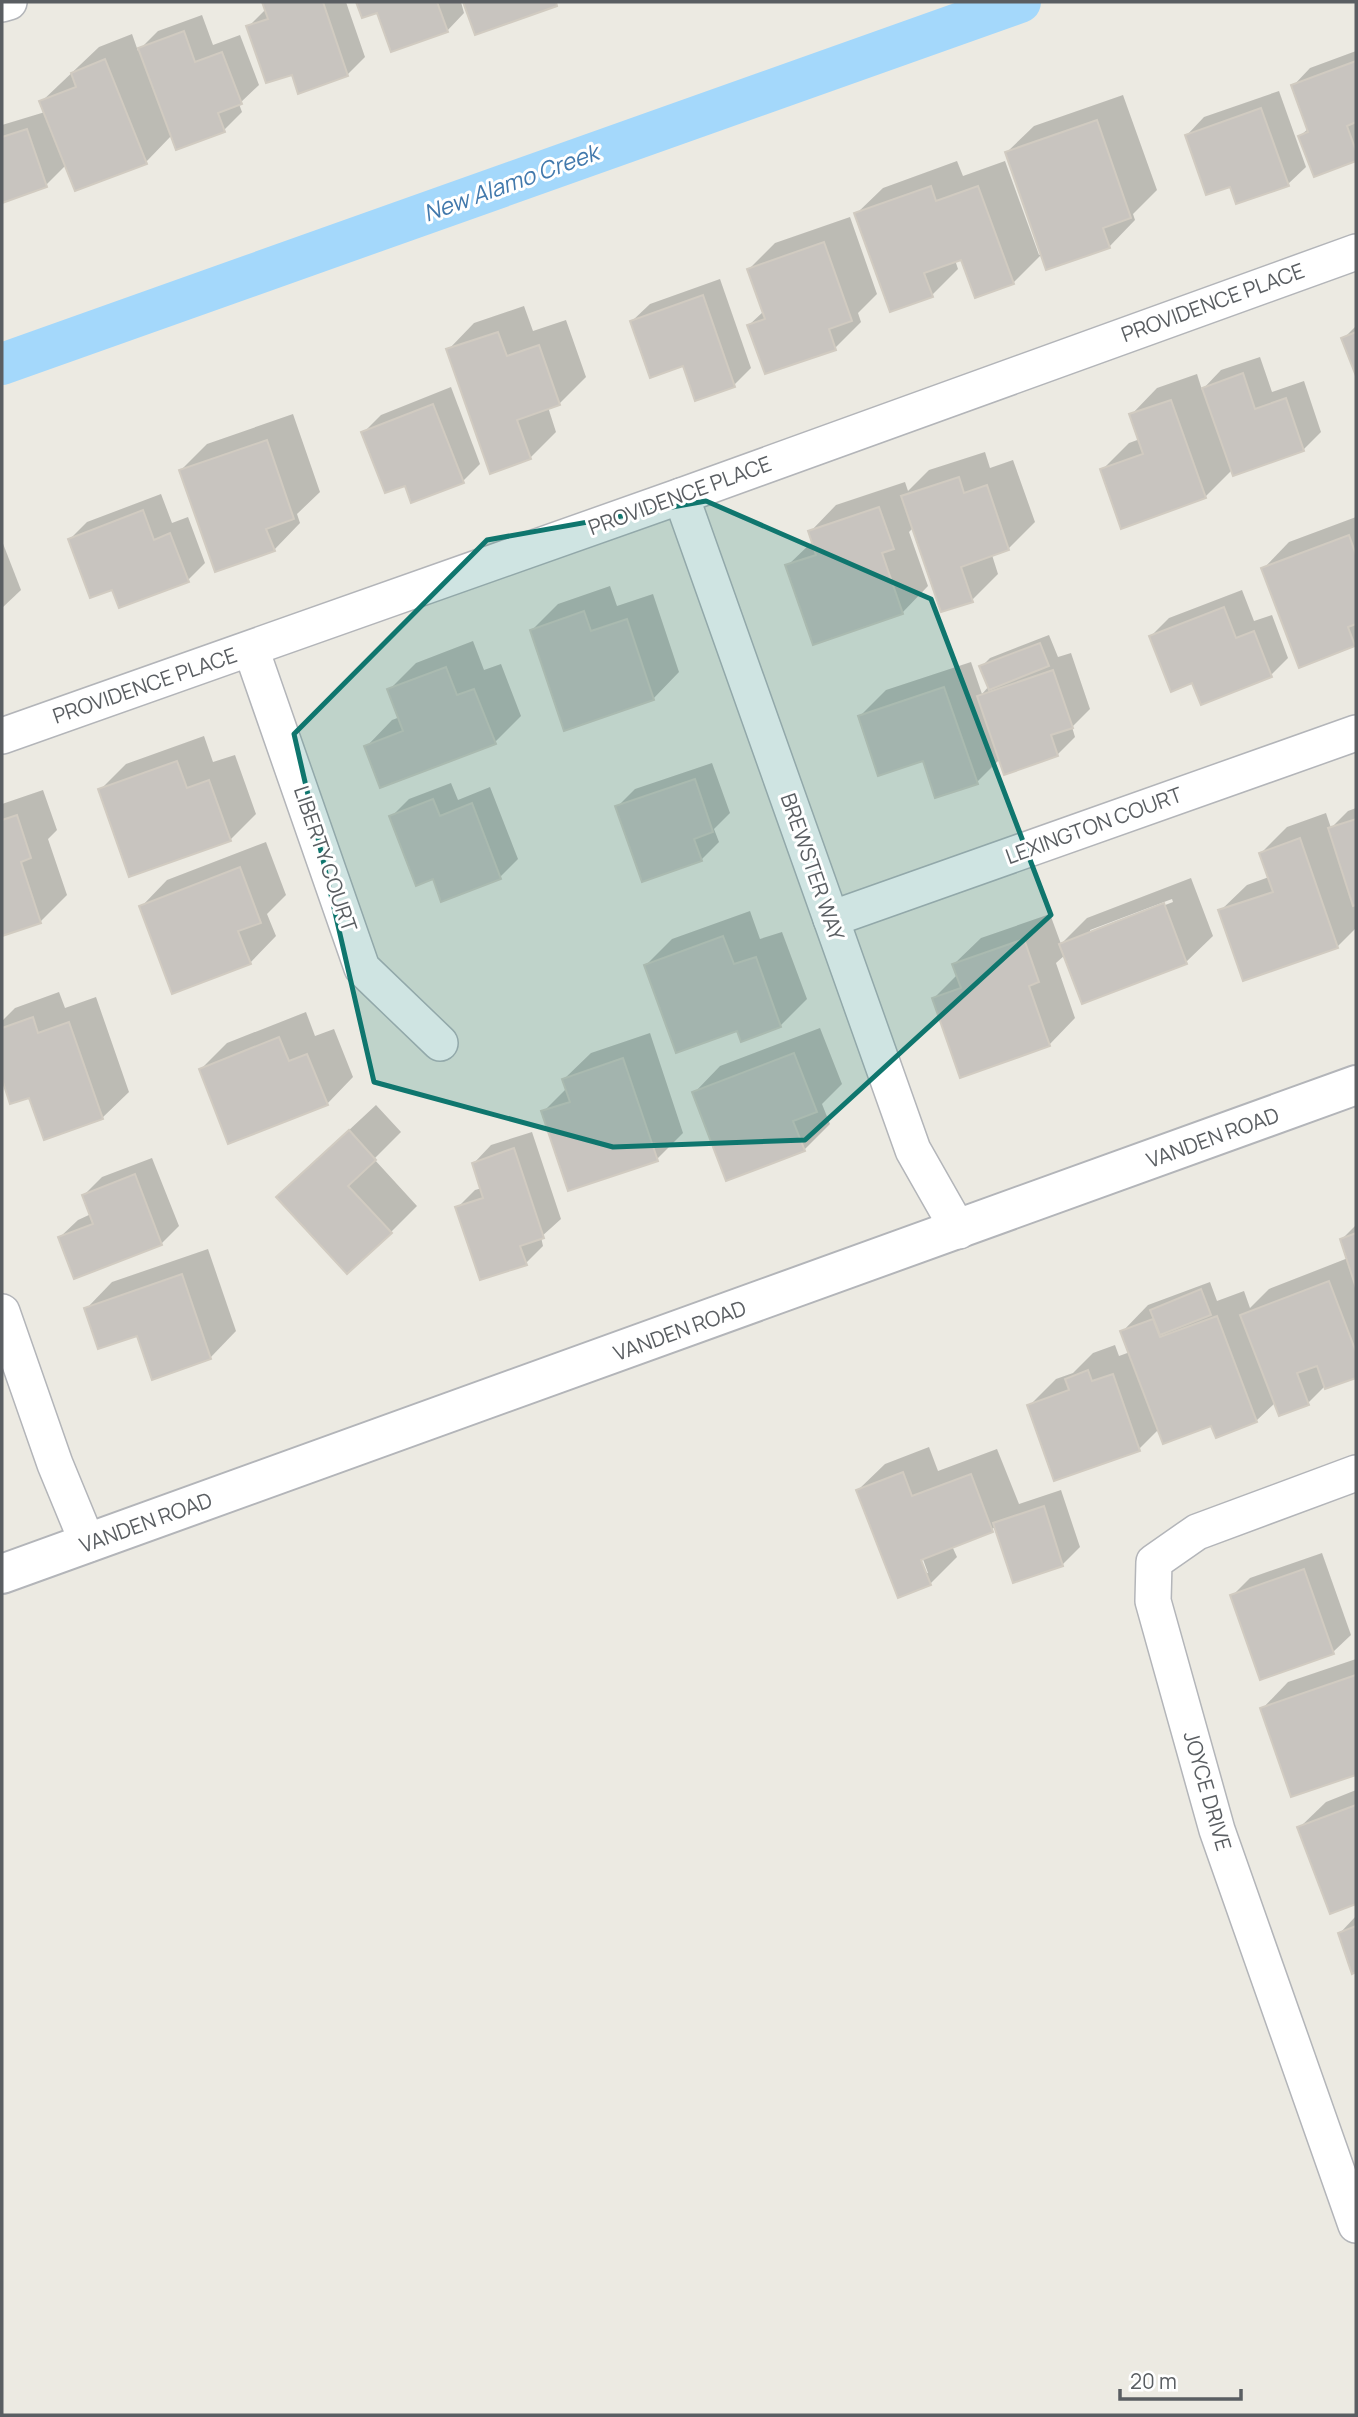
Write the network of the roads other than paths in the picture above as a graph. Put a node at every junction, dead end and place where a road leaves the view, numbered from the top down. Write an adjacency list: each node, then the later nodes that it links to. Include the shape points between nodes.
1 (9, 2): 2 (street)
2 (2, 4)
3 (1356, 251): 4 (street, PROVIDENCE PLACE)
4 (681, 496): 5 (street, PROVIDENCE PLACE); 8 (street, BREWSTER WAY)
5 (251, 649): 7 (street, PROVIDENCE PLACE); 9 (street, LIBERTY COURT, via 362,968)
6 (1356, 733): 8 (street, LEXINGTON COURT)
7 (2, 736)
8 (831, 919): 11 (street, BREWSTER WAY, via 913,1150)
9 (440, 1043)
10 (1356, 1085): 11 (street, VANDEN ROAD)
11 (959, 1231): 14 (street, VANDEN ROAD)
12 (2, 1311): 14 (street)
13 (1356, 1473): 16 (street, JOYCE DRIVE, via 1197,1532 1154,1562 1153,1601 1217,1830)
14 (88, 1544): 15 (street, VANDEN ROAD)
15 (2, 1574)
16 (1356, 2225)

